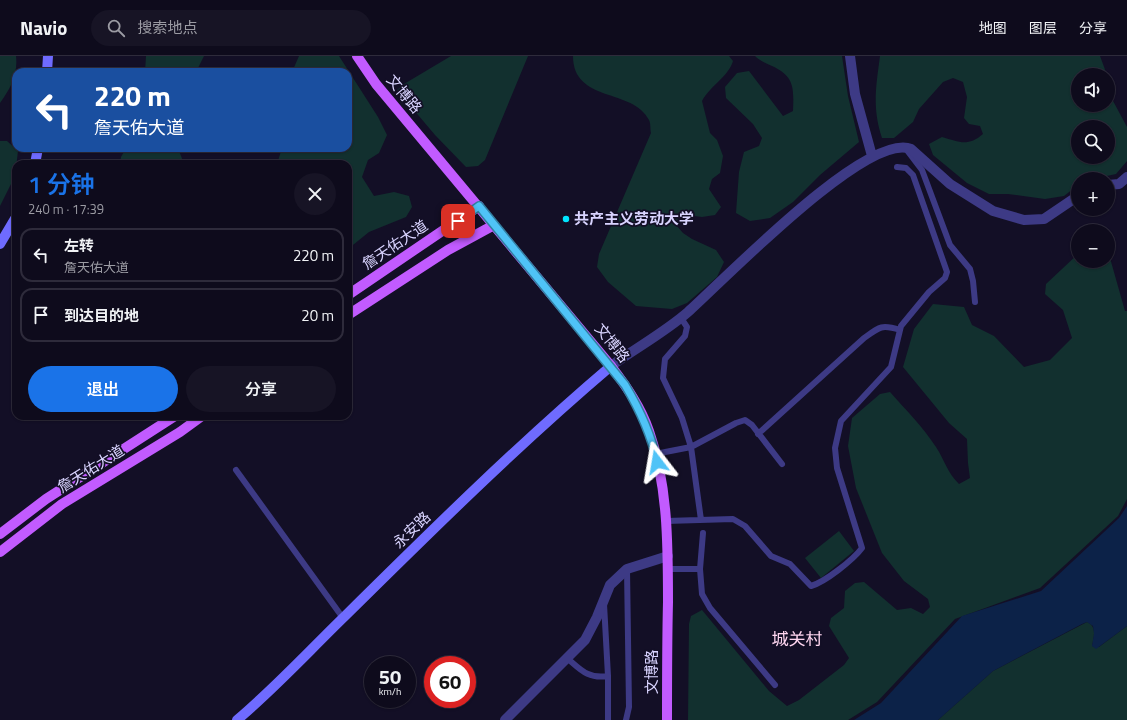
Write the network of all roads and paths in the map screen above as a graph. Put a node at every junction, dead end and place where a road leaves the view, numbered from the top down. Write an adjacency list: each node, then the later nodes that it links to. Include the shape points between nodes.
1 (48, 56): 4 (street)
2 (357, 56): 11 (main road, 文博路, via 376,84)
3 (850, 56): 6 (street, via 855,94)
4 (47, 68)
5 (904, 146): 6 (street); 10 (street, via 950,184 993,211 1024,220 1044,219); 16 (lane, via 922,170 950,244 970,269)
6 (872, 156): 18 (street, via 785,221)
7 (896, 167): 19 (lane, via 906,168 912,175 947,272 945,278 929,292)
8 (1127, 177): 9 (street)
9 (1115, 184)
10 (1071, 201)
11 (479, 206): 13 (main road, 文博路); 15 (main road, 詹天佑大道)
12 (12, 224): 14 (street)
13 (494, 225): 17 (main road, via 448,250); 20 (main road, 文博路)
14 (0, 244)
15 (352, 292)
16 (975, 302)
17 (352, 312)
18 (681, 318): 20 (street); 24 (lane, via 687,327 685,336 665,359 663,378 682,418)
19 (900, 330): 23 (lane, via 880,327 863,339); 28 (lane, via 891,367 841,421 835,448 837,468 862,548 858,553 818,584 811,586 790,564 771,556 745,526 733,520)
20 (611, 366): 25 (main road, 文博路, via 640,410); 38 (street, 永安路, via 546,421)
21 (169, 420): 31 (main road, 詹天佑大道, via 46,499)
22 (196, 420): 32 (main road, 詹天佑大道, via 62,504)
23 (758, 434): 24 (lane, via 745,420); 26 (lane)
24 (691, 447): 25 (lane); 28 (lane)
25 (655, 454): 29 (main road, 文博路)
26 (782, 464)
27 (236, 470): 38 (lane)
28 (701, 520): 29 (lane)
29 (666, 521): 33 (main road, 文博路)
30 (703, 533): 35 (lane)
31 (0, 534)
32 (0, 552)
33 (668, 556): 34 (main road, 文博路); 36 (street)
34 (668, 569): 35 (lane); 46 (main road, 文博路)
35 (700, 569): 41 (lane, via 705,601)
36 (627, 570): 37 (street, via 610,585); 45 (lane, via 629,707)
37 (604, 599): 39 (street, via 585,640); 40 (lane)
38 (343, 618): 42 (street, 永安路, via 268,695)
39 (567, 658): 40 (lane, via 590,676); 43 (street)
40 (608, 676): 44 (lane)
41 (775, 685)
42 (237, 720)
43 (505, 720)
44 (608, 720)
45 (626, 720)
46 (667, 720)

